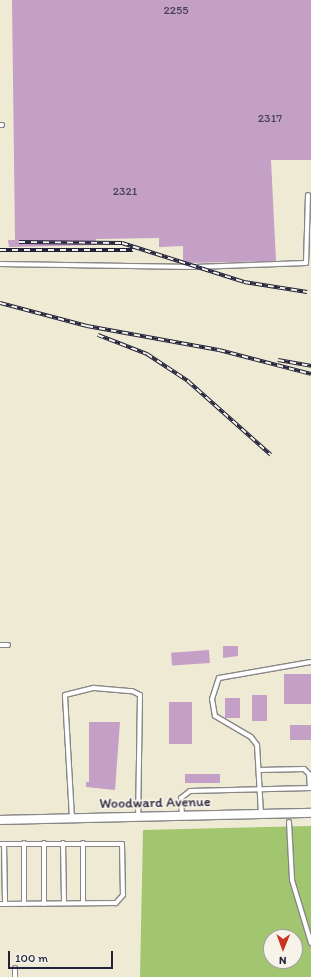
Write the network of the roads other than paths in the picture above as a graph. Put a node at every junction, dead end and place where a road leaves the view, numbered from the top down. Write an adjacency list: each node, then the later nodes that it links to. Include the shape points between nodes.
1 (308, 195): 2 (lane)
2 (306, 263): 3 (lane); 4 (lane, via 195,267)
3 (311, 263)
4 (0, 264)
5 (0, 645): 6 (lane)
6 (8, 645)
7 (311, 662): 8 (lane, via 219,678 212,699 215,716 251,737 257,744)
8 (260, 770): 9 (lane, via 304,769 309,774); 10 (lane)
9 (310, 788): 10 (lane)
10 (261, 789): 12 (lane); 13 (lane, via 190,791 181,798)
11 (311, 813): 12 (street, Woodward Avenue)
12 (261, 814): 13 (street, Woodward Avenue)
13 (182, 816): 14 (street, Woodward Avenue)
14 (138, 817): 15 (street, Woodward Avenue); 15 (lane, via 140,695 132,691 94,688 65,695)
15 (72, 818): 16 (street, Woodward Avenue)
16 (0, 820)
17 (289, 822): 28 (lane, via 292,880)
18 (24, 843): 19 (lane); 22 (lane); 26 (lane)
19 (44, 843): 20 (lane); 27 (lane)
20 (63, 843): 21 (lane); 23 (lane)
21 (83, 843): 24 (lane); 24 (lane, via 122,844 123,895 116,903)
22 (2, 844): 25 (lane)
23 (64, 903): 24 (lane); 27 (lane)
24 (83, 903)
25 (2, 904): 26 (lane)
26 (24, 904): 27 (lane)
27 (44, 904)
28 (311, 943)
29 (15, 968): 30 (lane)
30 (15, 977)

